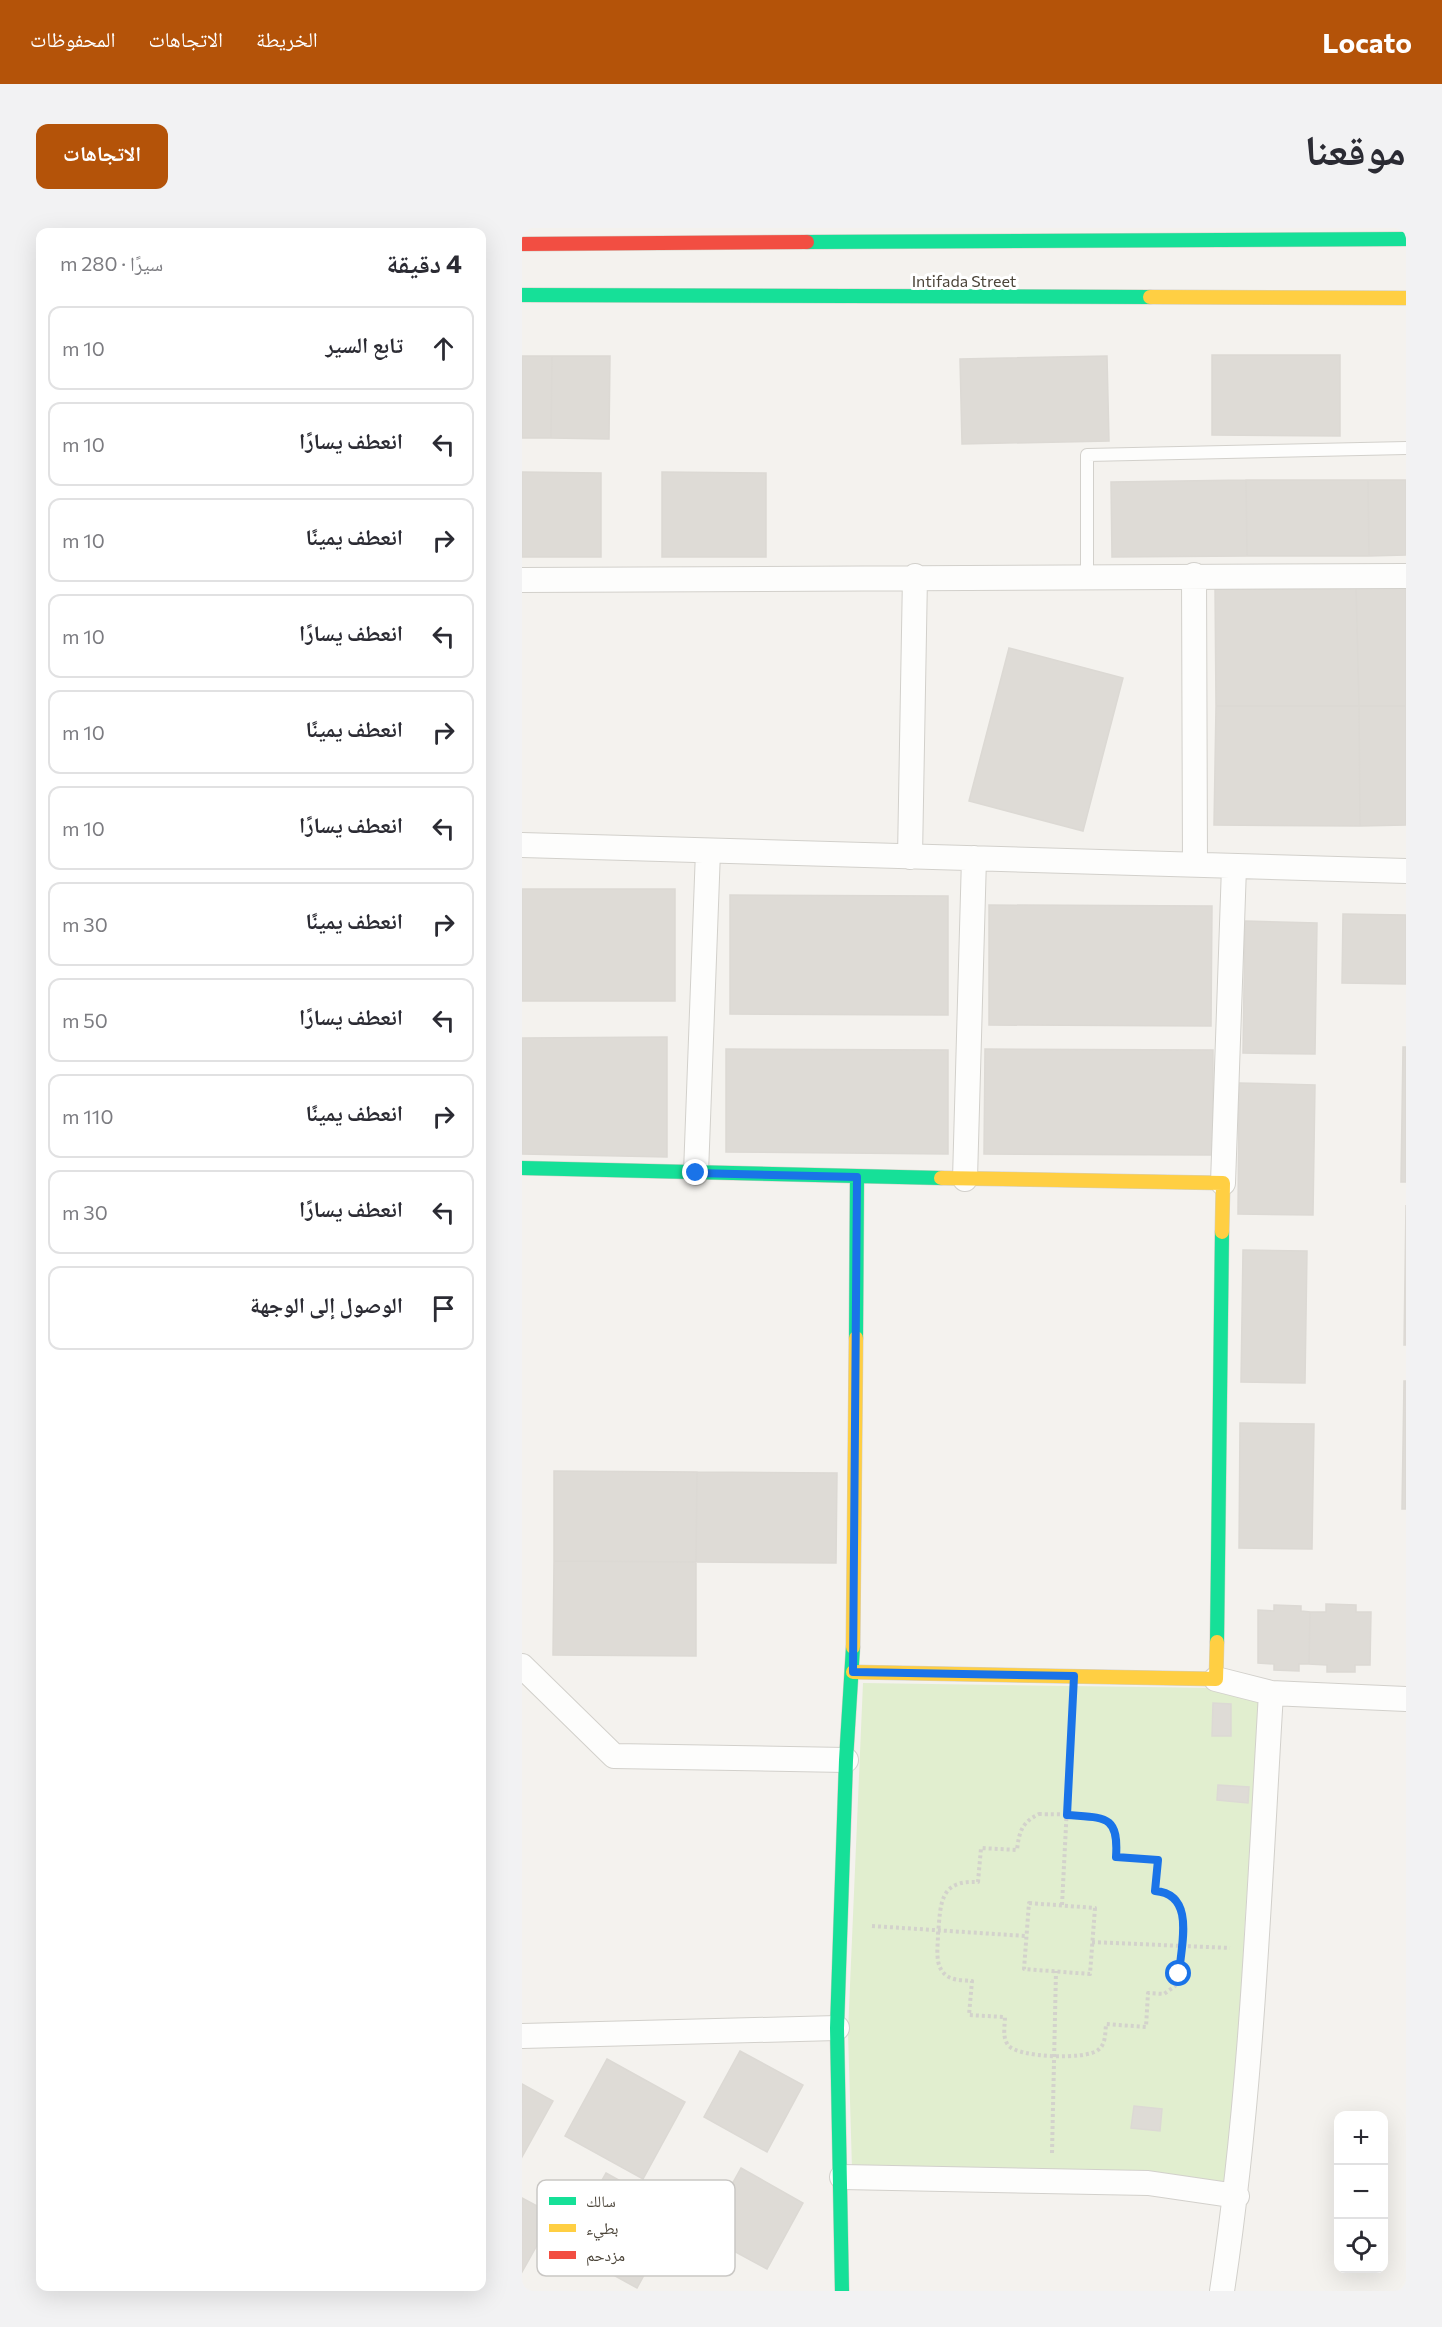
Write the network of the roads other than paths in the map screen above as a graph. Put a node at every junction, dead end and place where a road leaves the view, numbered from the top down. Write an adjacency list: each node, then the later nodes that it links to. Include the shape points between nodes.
1 (1083, 235): 2 (street); 3 (street)
2 (1406, 239)
3 (522, 244)
4 (522, 295): 5 (street, Intifada Street)
5 (1406, 298)
6 (1406, 448): 9 (lane, via 1087,455)
7 (1194, 575): 9 (street); 10 (street); 16 (street)
8 (915, 576): 9 (street); 11 (street); 14 (street)
9 (1087, 576)
10 (1406, 576)
11 (522, 580)
12 (522, 845): 13 (street)
13 (708, 851): 14 (street); 20 (street)
14 (910, 857): 15 (street)
15 (974, 858): 16 (street); 22 (street)
16 (1195, 864): 17 (street)
17 (1234, 867): 18 (street); 23 (street)
18 (1406, 871)
19 (522, 1168): 20 (street)
20 (696, 1173): 21 (street)
21 (857, 1177): 22 (street); 25 (street)
22 (964, 1179): 23 (street)
23 (1223, 1183): 26 (street)
24 (522, 1666): 29 (street, via 614,1756)
25 (853, 1672): 26 (street); 29 (street)
26 (1216, 1679): 27 (street)
27 (1271, 1693): 28 (street); 33 (street)
28 (1406, 1699)
29 (846, 1760): 30 (street)
30 (837, 2028): 31 (street); 32 (street)
31 (522, 2036)
32 (842, 2177): 33 (street, via 1148,2183); 34 (street)
33 (1237, 2196): 35 (street)
34 (842, 2291)
35 (1222, 2291)

